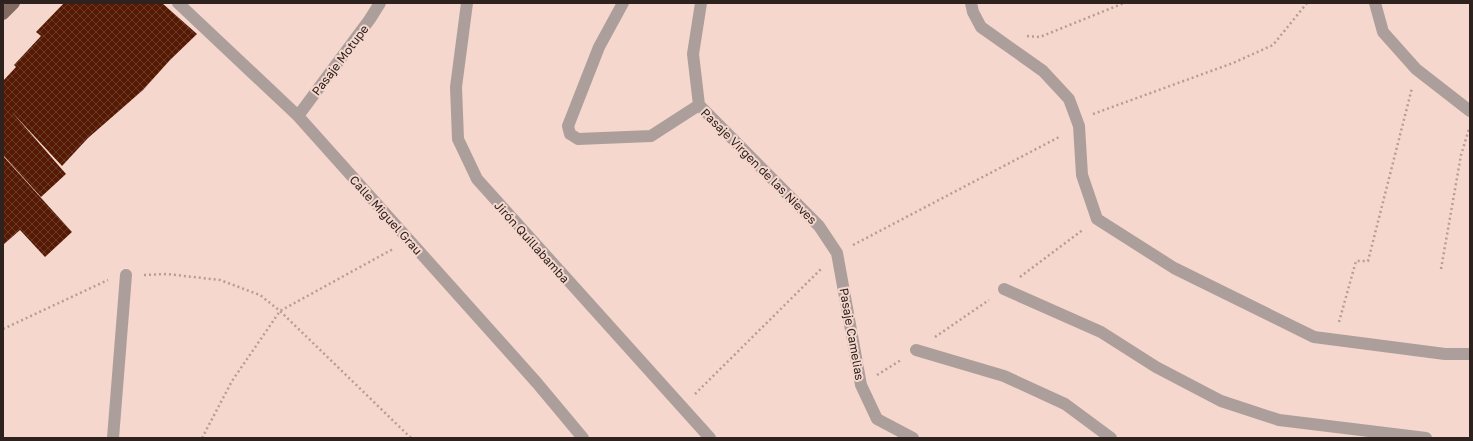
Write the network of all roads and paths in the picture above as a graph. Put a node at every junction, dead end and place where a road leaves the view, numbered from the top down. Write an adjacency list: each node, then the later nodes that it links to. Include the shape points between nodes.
1 (14, 3): 11 (main road)
2 (178, 3): 16 (street, Calle Miguel Grau)
3 (380, 3): 16 (street, Pasaje Motupe)
4 (467, 3): 30 (street, Jirón Quillabamba, via 456,87 458,139 477,179)
5 (622, 3): 14 (street, via 599,47 568,126 570,134 578,139 651,136)
6 (700, 3): 14 (street, Pasaje Virgen de las Nieves, via 693,54)
7 (971, 3): 17 (street, via 981,27 1043,71 1069,99)
8 (1124, 3): 12 (path, via 1040,37)
9 (1307, 3): 17 (path, via 1273,45 1232,64 1088,116)
10 (1375, 3): 13 (street, via 1383,32)
11 (3, 14)
12 (1025, 36)
13 (1416, 69): 15 (street); 26 (path, via 1368,261 1356,261)
14 (699, 105): 21 (street, Pasaje Virgen de las Nieves, via 819,226)
15 (1470, 111)
16 (298, 116): 20 (street, Calle Miguel Grau)
17 (1079, 126): 19 (street, via 1082,175); 21 (path)
18 (1470, 127): 22 (path, via 1461,155)
19 (1097, 219): 24 (path); 26 (street, via 1174,268 1314,337)
20 (409, 240): 25 (path); 34 (street, Calle Miguel Grau, via 538,383)
21 (837, 253): 29 (street, Pasaje Camelias); 30 (path)
22 (1441, 269)
23 (126, 275): 31 (street)
24 (1004, 289): 27 (path); 38 (street, via 1101,332 1156,367 1221,401 1279,420)
25 (280, 311): 32 (path, via 232,381); 33 (path)
26 (1334, 339): 28 (street, via 1445,354)
27 (916, 350): 29 (path); 37 (street, via 1004,376 1065,404)
28 (1470, 354)
29 (861, 385): 36 (street, Pasaje Camelias, via 878,419)
30 (682, 407): 35 (street, Jirón Quillabamba)
31 (113, 438)
32 (202, 438)
33 (412, 438)
34 (582, 438)
35 (710, 438)
36 (913, 438)
37 (1111, 438)
38 (1426, 438)

